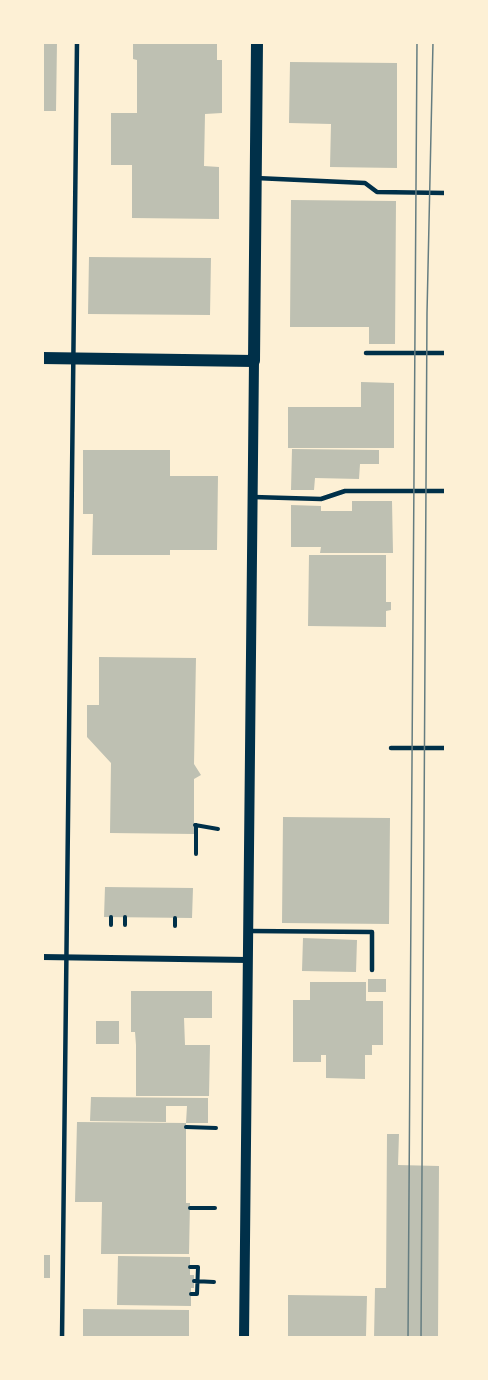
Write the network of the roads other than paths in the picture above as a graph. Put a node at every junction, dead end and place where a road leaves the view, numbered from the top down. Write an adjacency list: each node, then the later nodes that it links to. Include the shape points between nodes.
1 (77, 42): 8 (lane)
2 (257, 42): 3 (main road)
3 (256, 178): 4 (lane, via 365,183 377,192); 9 (main road)
4 (446, 193)
5 (366, 353): 6 (lane)
6 (446, 353)
7 (42, 358): 8 (main road)
8 (73, 358): 9 (main road); 16 (lane)
9 (254, 361): 11 (street)
10 (446, 491): 11 (lane, via 345,491 321,499)
11 (253, 497): 14 (street)
12 (391, 747): 13 (lane)
13 (446, 748)
14 (249, 931): 17 (street); 18 (lane, via 372,932)
15 (42, 957): 16 (street)
16 (68, 957): 17 (street); 19 (lane)
17 (249, 960): 20 (street)
18 (372, 970)
19 (62, 1338)
20 (244, 1338)

